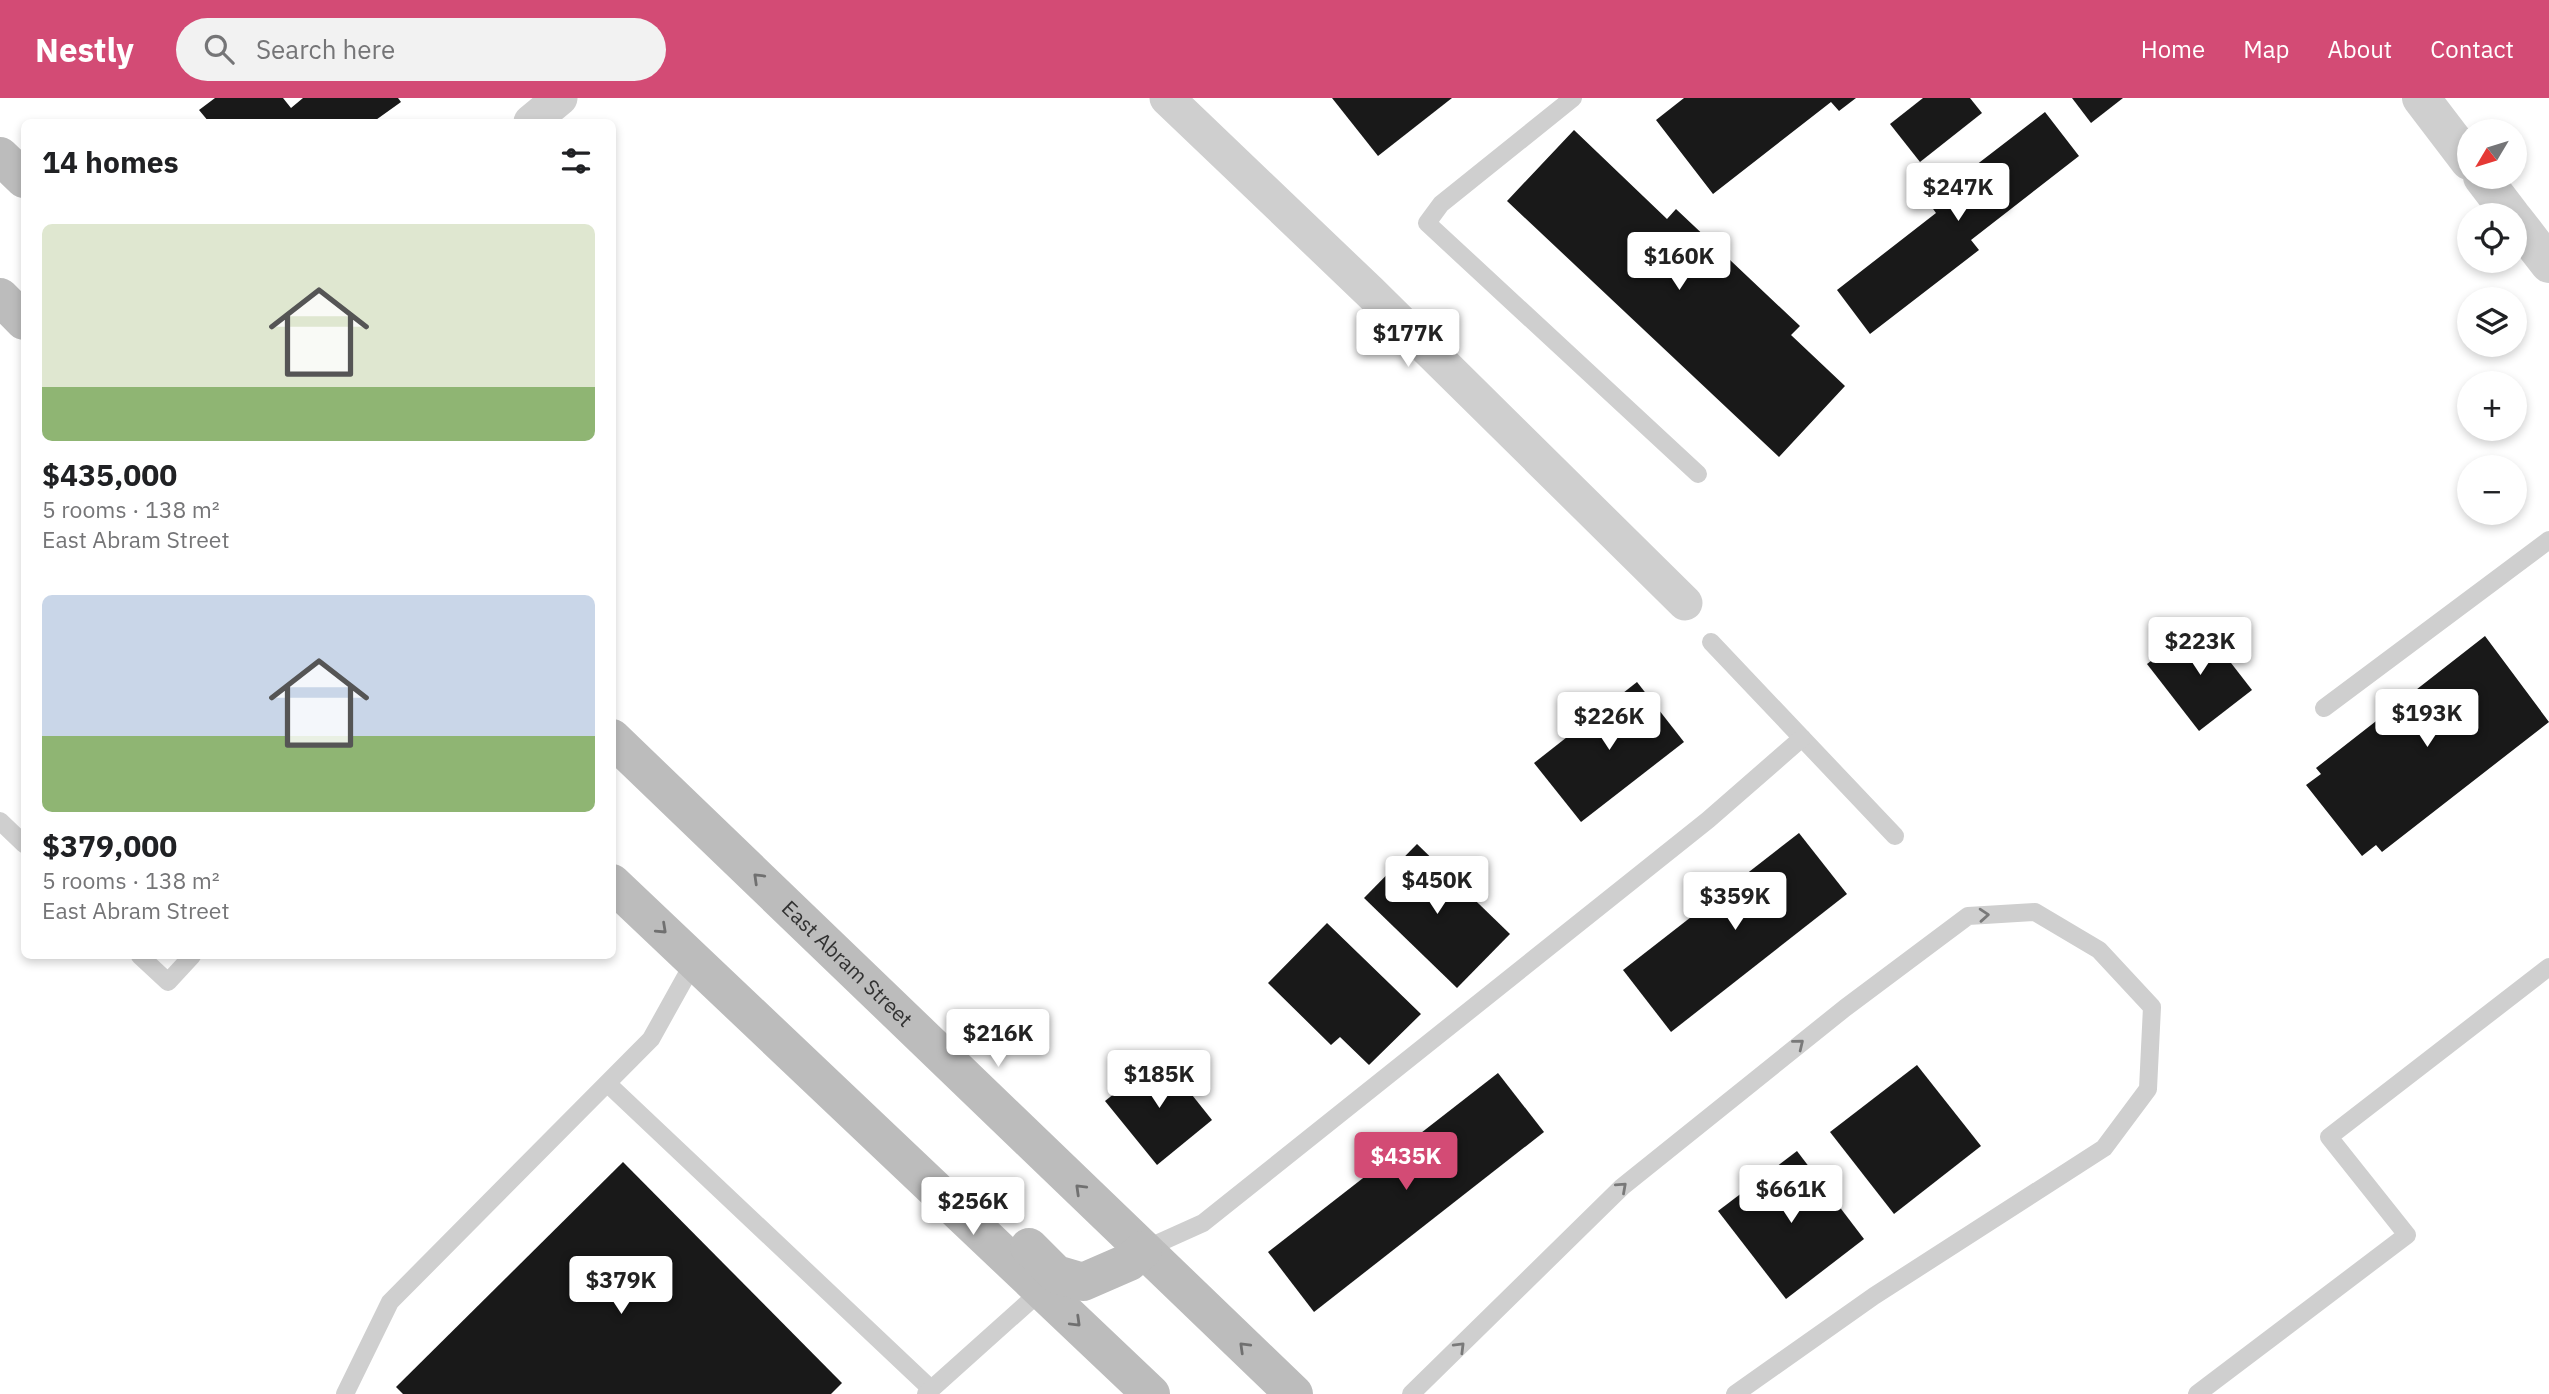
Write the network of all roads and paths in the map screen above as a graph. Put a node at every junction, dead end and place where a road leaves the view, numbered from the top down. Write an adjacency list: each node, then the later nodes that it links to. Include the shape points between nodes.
1 (560, 98): 5 (street)
2 (1167, 98): 17 (street)
3 (1573, 98): 15 (lane, via 1441,204 1427,223)
4 (2421, 98): 6 (street)
5 (535, 119)
6 (2457, 144)
7 (0, 156): 8 (main road)
8 (21, 176)
9 (2491, 189): 10 (street)
10 (2502, 203)
11 (2527, 236): 12 (street)
12 (2549, 264)
13 (0, 297): 14 (main road)
14 (21, 318)
15 (1698, 474)
16 (2549, 540): 19 (lane)
17 (1685, 603)
18 (1711, 642): 20 (lane)
19 (2324, 708)
20 (1802, 738): 23 (lane); 32 (lane, via 1708,820 1203,1223)
21 (616, 742): 32 (main road, East Abram Street, one-way to 21)
22 (0, 821): 24 (lane)
23 (1895, 836)
24 (21, 841)
25 (616, 887): 28 (main road, one-way to 28)
26 (144, 959): 27 (lane, via 168,982)
27 (189, 959)
28 (695, 960): 30 (main road); 31 (lane, via 651,1038)
29 (2549, 967): 40 (lane, via 2329,1138 2407,1235)
30 (813, 1071): 32 (main road, via 903,1136 1056,1274 1083,1283 1129,1262); 33 (main road)
31 (608, 1084): 34 (lane); 35 (lane, via 390,1303)
32 (1143, 1250): 37 (main road, East Abram Street, one-way to 32)
33 (1042, 1290): 34 (lane); 36 (main road, one-way to 36)
34 (928, 1392)
35 (345, 1394)
36 (1151, 1394)
37 (1294, 1394)
38 (1411, 1394): 39 (lane, one-way to 39, via 1622,1187 1921,948 1968,916 2035,912 2099,950 2151,1007 2148,1089 2104,1149 1874,1296)
39 (1735, 1394)
40 (2197, 1394)

